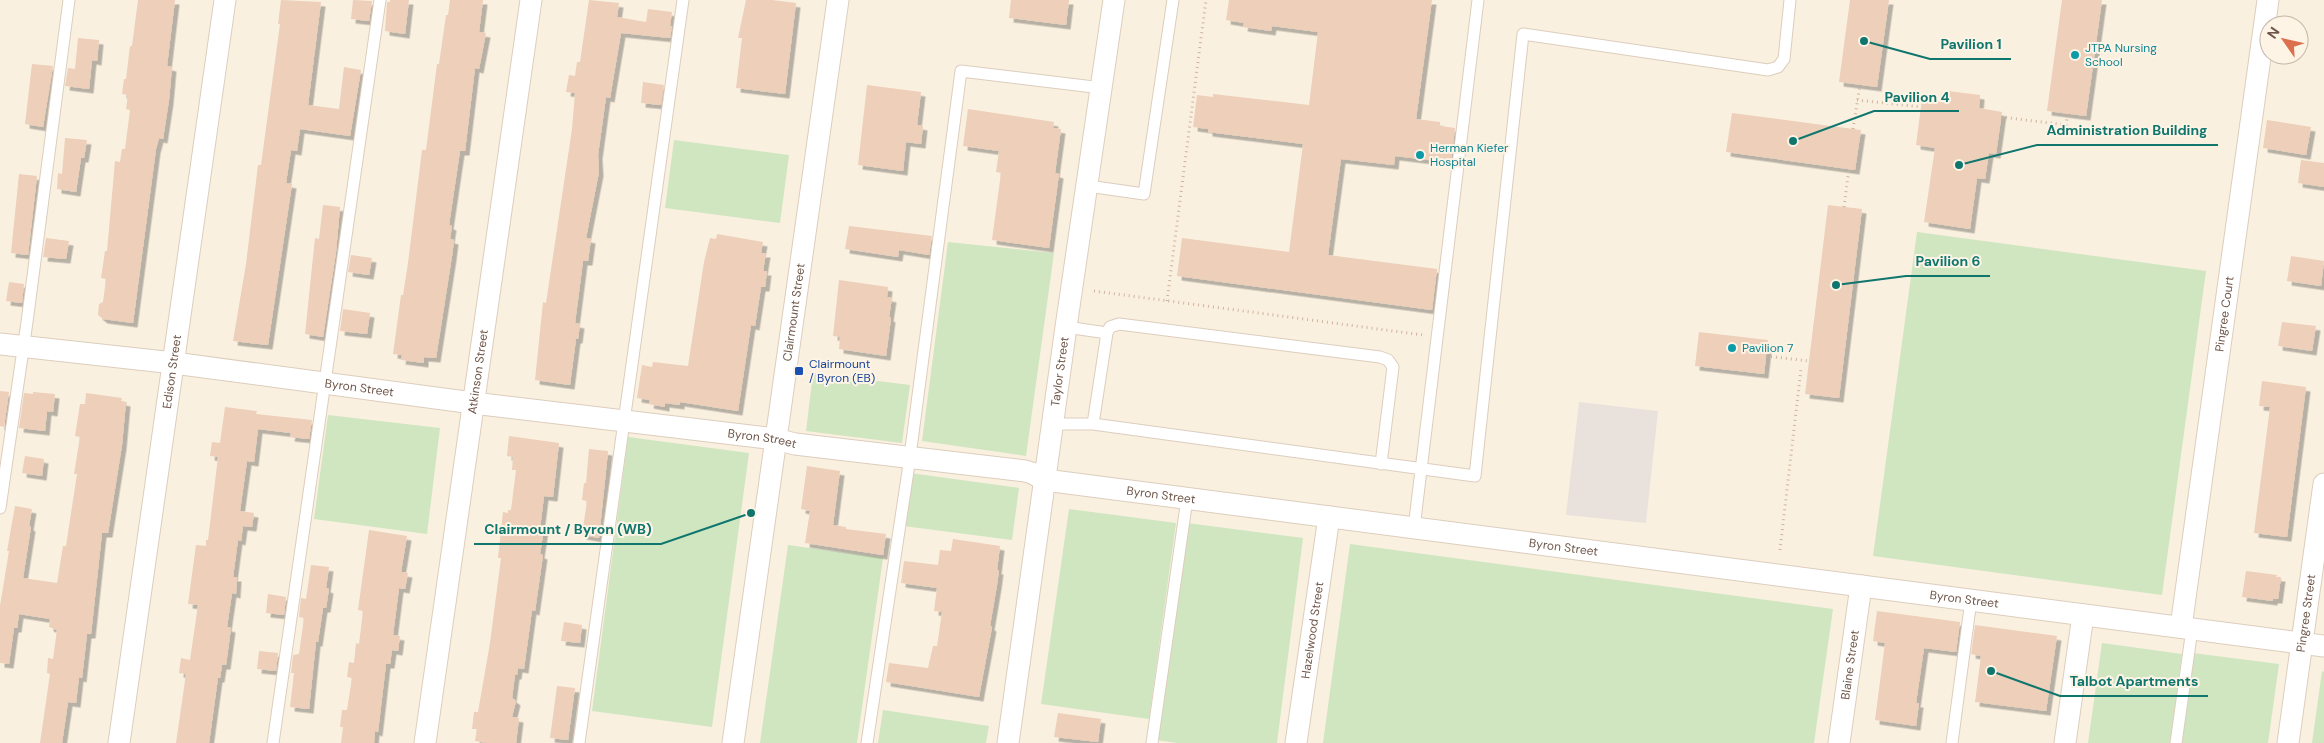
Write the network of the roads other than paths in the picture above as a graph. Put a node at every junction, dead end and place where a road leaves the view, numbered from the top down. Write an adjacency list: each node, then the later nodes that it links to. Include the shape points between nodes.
1 (69, 0): 17 (lane)
2 (225, 0): 18 (street, Edison Street)
3 (380, 0): 19 (lane)
4 (531, 0): 20 (street, Atkinson Street)
5 (683, 0): 21 (lane)
6 (838, 0): 24 (street, Clairmount Street)
7 (1114, 0): 12 (street, Taylor Street)
8 (1173, 0): 13 (lane, via 1144,194)
9 (1478, 0): 27 (lane)
10 (1790, 0): 27 (lane, via 1784,59 1778,67 1768,70 1523,34 1475,476)
11 (2268, 0): 37 (street, Pingree Court)
12 (1102, 88): 13 (street, Taylor Street); 25 (lane, via 962,71)
13 (1088, 186): 14 (street, Taylor Street)
14 (1066, 327): 15 (lane); 22 (street, Taylor Street)
15 (1107, 333): 23 (lane); 26 (lane, via 1110,327 1119,324 1388,360 1393,367)
16 (0, 344): 17 (street, Byron Street)
17 (23, 347): 18 (street, Byron Street); 31 (lane)
18 (174, 363): 19 (street, Byron Street); 40 (street, Edison Street)
19 (324, 383): 20 (street, Byron Street); 41 (lane)
20 (473, 403): 21 (street, Byron Street); 42 (street, Atkinson Street)
21 (623, 420): 24 (street, Byron Street); 43 (lane)
22 (1053, 424): 23 (lane); 28 (street, Taylor Street)
23 (1093, 424): 26 (lane)
24 (776, 439): 25 (street, Byron Street); 44 (street, Clairmount Street)
25 (909, 458): 28 (street, Byron Street, via 1032,473); 45 (lane)
26 (1381, 464): 27 (lane)
27 (1421, 470): 33 (lane)
28 (1045, 480): 30 (street, Byron Street); 46 (street, Taylor Street)
29 (2324, 484): 38 (street, Pingree Street)
30 (1187, 498): 32 (street, Byron Street); 47 (lane)
31 (0, 508)
32 (1328, 517): 33 (street, Byron Street); 48 (street, Hazelwood Street)
33 (1414, 528): 34 (street, Byron Street)
34 (1862, 586): 35 (street, Byron Street); 49 (street, Blaine Street)
35 (1971, 600): 36 (street, Byron Street); 50 (lane)
36 (2082, 615): 37 (street, Byron Street); 51 (street)
37 (2187, 628): 38 (street, Byron Street); 52 (lane)
38 (2302, 643): 39 (street, Byron Street); 53 (street, Pingree Street)
39 (2324, 646)
40 (119, 743)
41 (273, 743)
42 (425, 743)
43 (580, 743)
44 (733, 743)
45 (867, 743)
46 (1008, 743)
47 (1152, 743)
48 (1296, 743)
49 (1839, 743)
50 (1952, 743)
51 (2065, 743)
52 (2176, 743)
53 (2288, 743)

